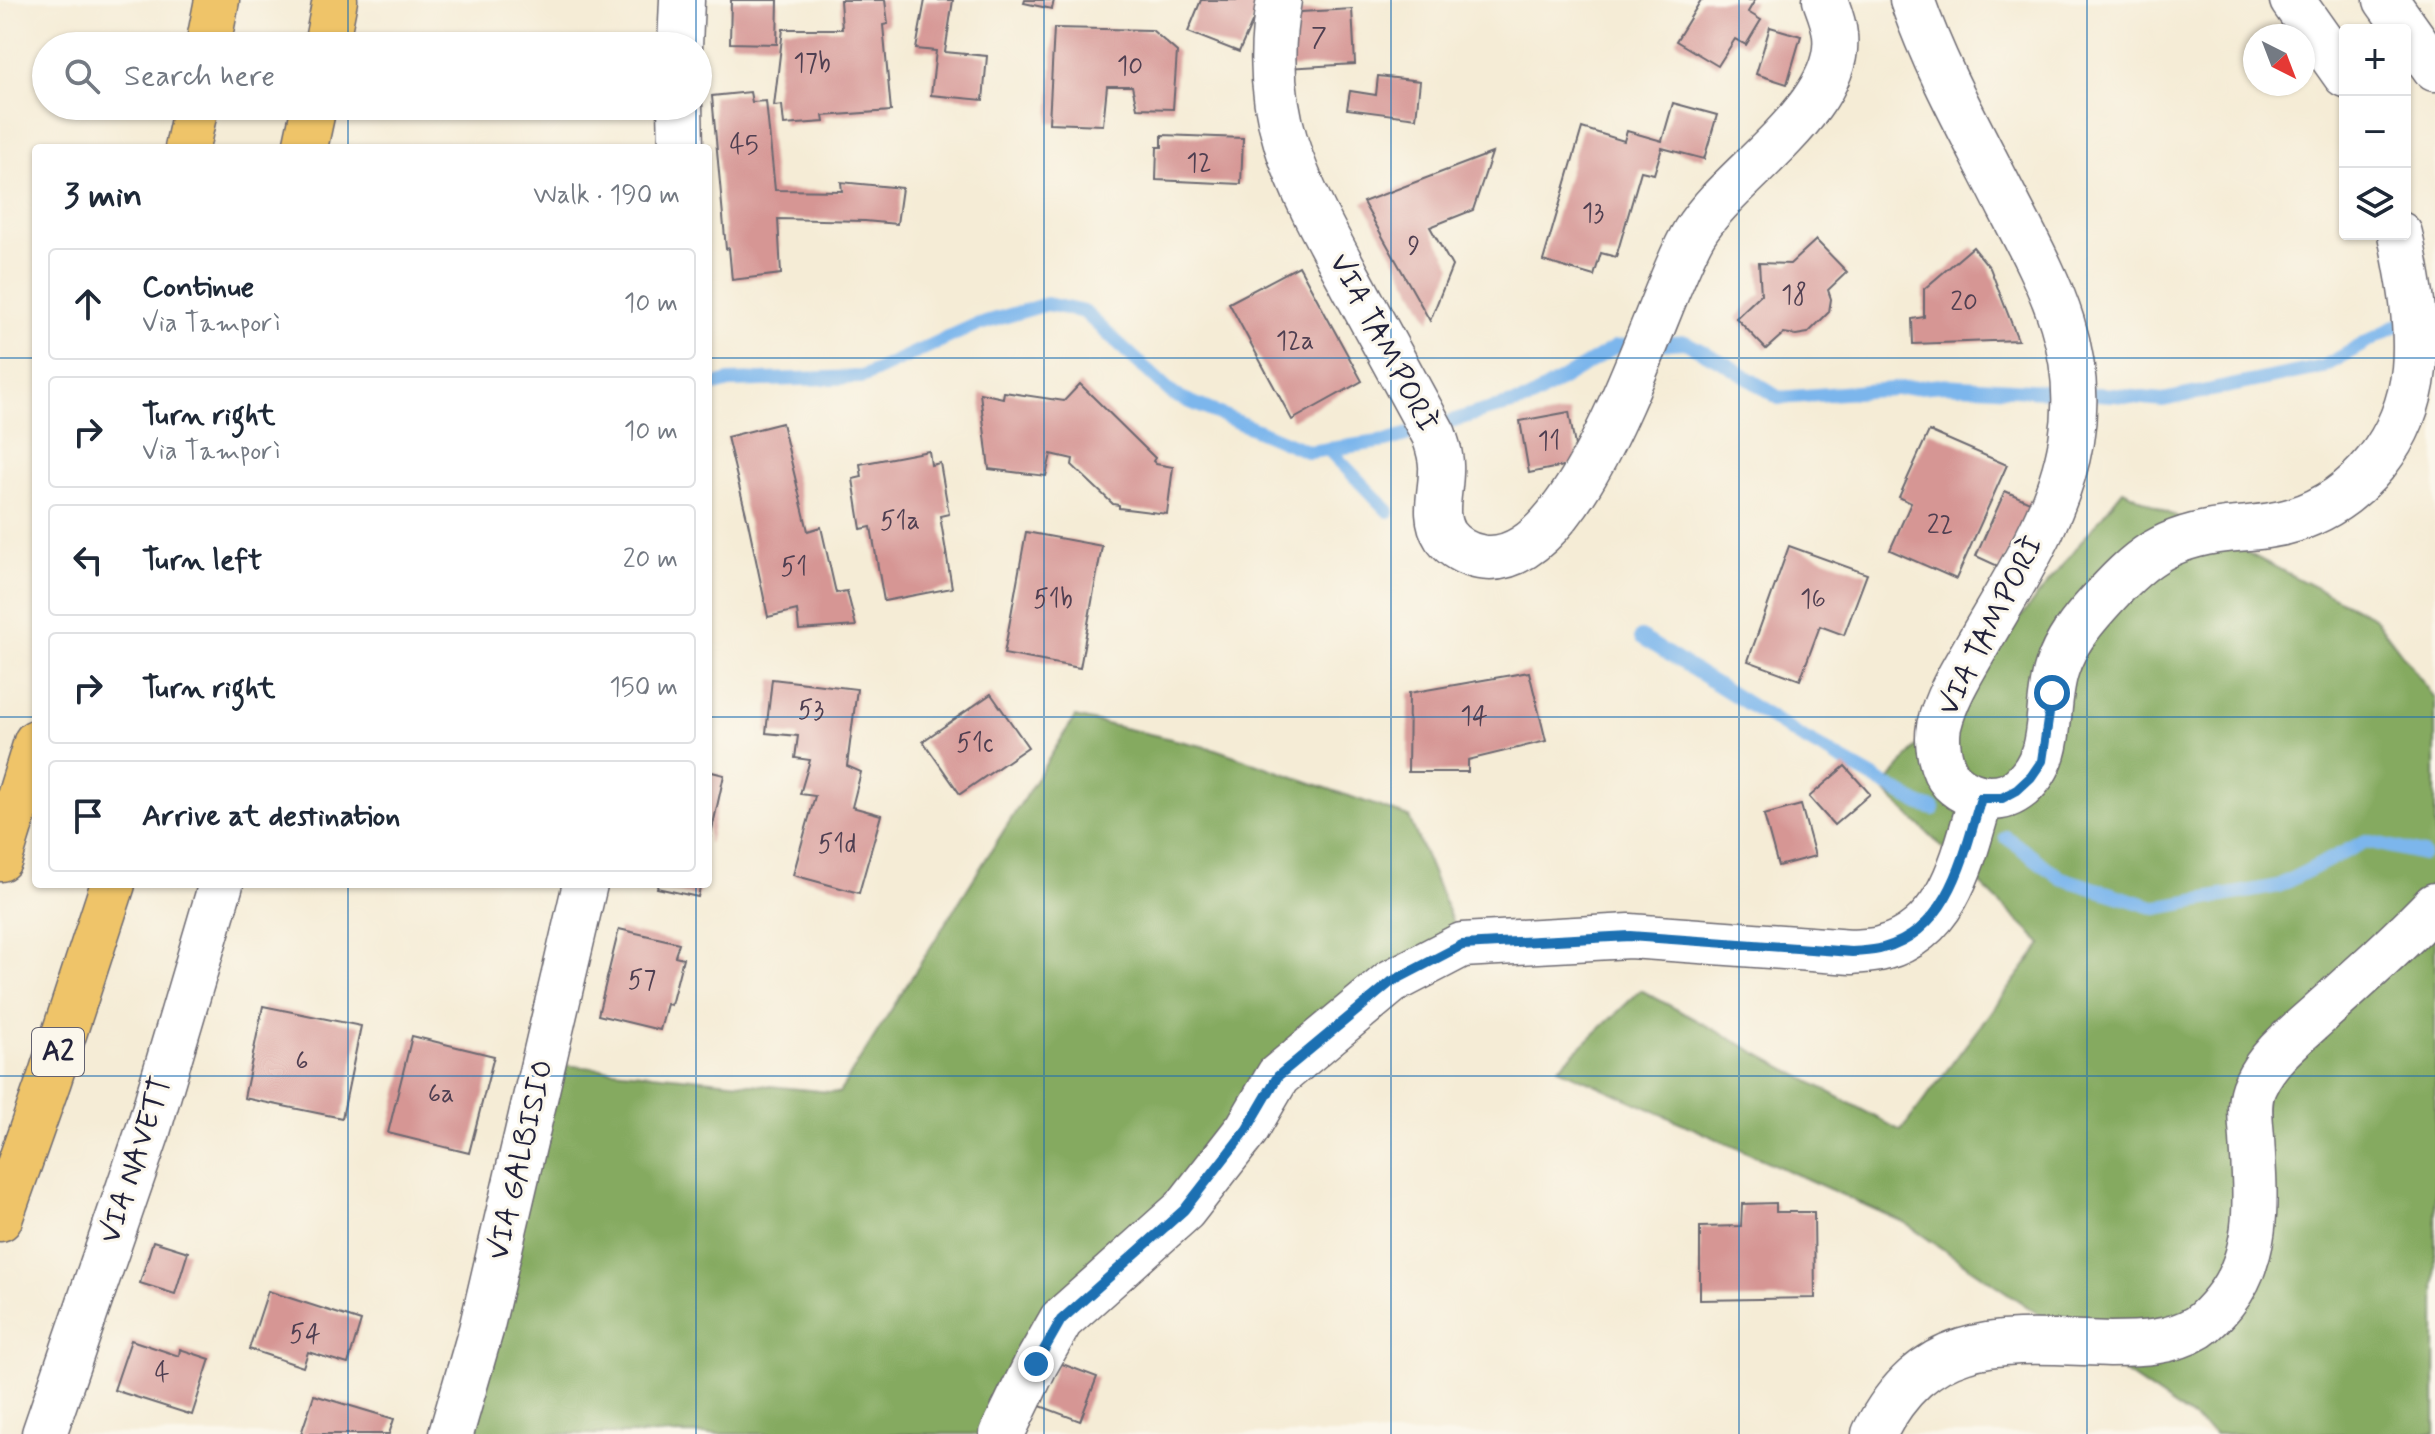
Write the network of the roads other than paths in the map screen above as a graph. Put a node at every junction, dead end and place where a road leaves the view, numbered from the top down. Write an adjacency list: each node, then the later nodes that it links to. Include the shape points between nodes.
1 (217, 0): 9 (highway)
2 (335, 0): 10 (highway)
3 (682, 0): 11 (street)
4 (1279, 0): 5 (street, VIA TAMPORÌ, via 1272,65 1289,156 1307,201 1440,453 1439,525 1459,549 1493,559 1525,547 1577,491 1696,229 1823,86 1835,51)
5 (1825, 0)
6 (1912, 0): 22 (street, VIA TAMPORÌ, via 2050,286 2071,348 2071,441 2052,508 1953,688 1938,729 1942,765 1950,781)
7 (2292, 0): 12 (street)
8 (2386, 0): 13 (street)
9 (211, 32)
10 (329, 32)
11 (681, 32)
12 (2339, 67)
13 (2435, 69)
14 (193, 120): 17 (highway)
15 (311, 120): 18 (highway)
16 (680, 120): 19 (street)
17 (188, 144)
18 (306, 144)
19 (681, 144)
20 (2401, 240): 22 (street, via 2413,318 2414,370 2396,430 2366,477 2348,493 2294,520 2176,541 2141,560 2080,624 2063,651 2042,761 2017,790 2002,798)
21 (32, 755): 23 (highway)
22 (1981, 798): 31 (street, via 1956,880 1942,904 1923,927 1882,948 1852,952 1630,936 1462,945 1391,982 1278,1076 1247,1129 1184,1210 1061,1320)
23 (0, 859)
24 (112, 888): 28 (highway, A2)
25 (220, 888): 29 (street, VIA NAVETT, via 148,1131)
26 (584, 888): 30 (street, VIA GALBISIO, via 481,1330)
27 (2435, 905): 32 (street, via 2285,1045 2255,1085 2250,1102 2253,1237 2241,1275 2212,1315 2180,1336 2156,1341 2014,1341 1962,1350 1936,1363 1900,1393)
28 (0, 1219)
29 (44, 1434)
30 (451, 1434)
31 (1002, 1434)
32 (1874, 1434)

